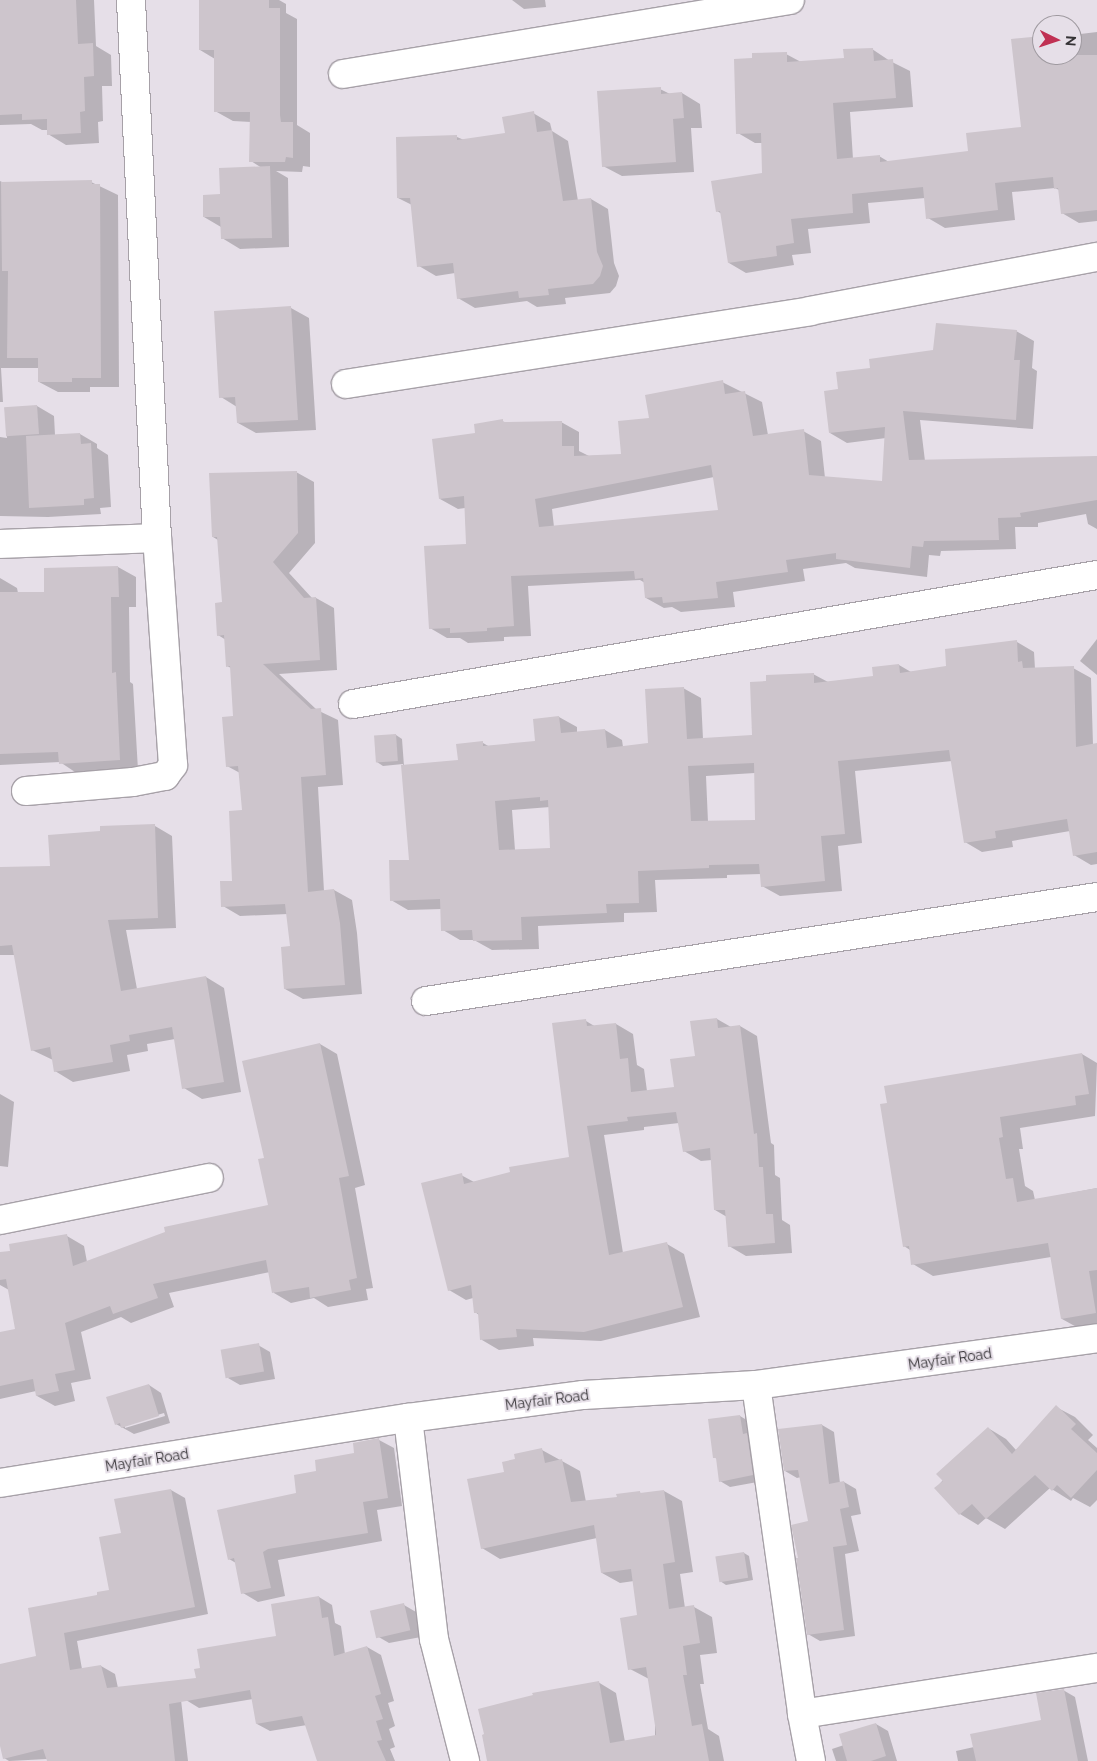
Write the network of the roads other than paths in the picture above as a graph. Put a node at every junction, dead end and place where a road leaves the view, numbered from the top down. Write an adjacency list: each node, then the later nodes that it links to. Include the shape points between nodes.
1 (132, 0): 6 (street)
2 (790, 0): 3 (street)
3 (343, 74)
4 (1097, 257): 5 (street, via 810,311)
5 (346, 384)
6 (158, 538): 7 (street); 10 (street, via 173,764 165,776 133,782)
7 (0, 544)
8 (1097, 575): 9 (street)
9 (353, 704)
10 (26, 791)
11 (1097, 897): 12 (street)
12 (426, 1001)
13 (208, 1178): 14 (street)
14 (0, 1220)
15 (1097, 1338): 16 (street, Mayfair Road)
16 (756, 1385): 17 (street, Mayfair Road, via 583,1395); 20 (street)
17 (408, 1418): 18 (street, Mayfair Road); 21 (street, via 434,1639)
18 (0, 1484)
19 (1097, 1668): 20 (street)
20 (802, 1714): 22 (street)
21 (466, 1761)
22 (811, 1761)

